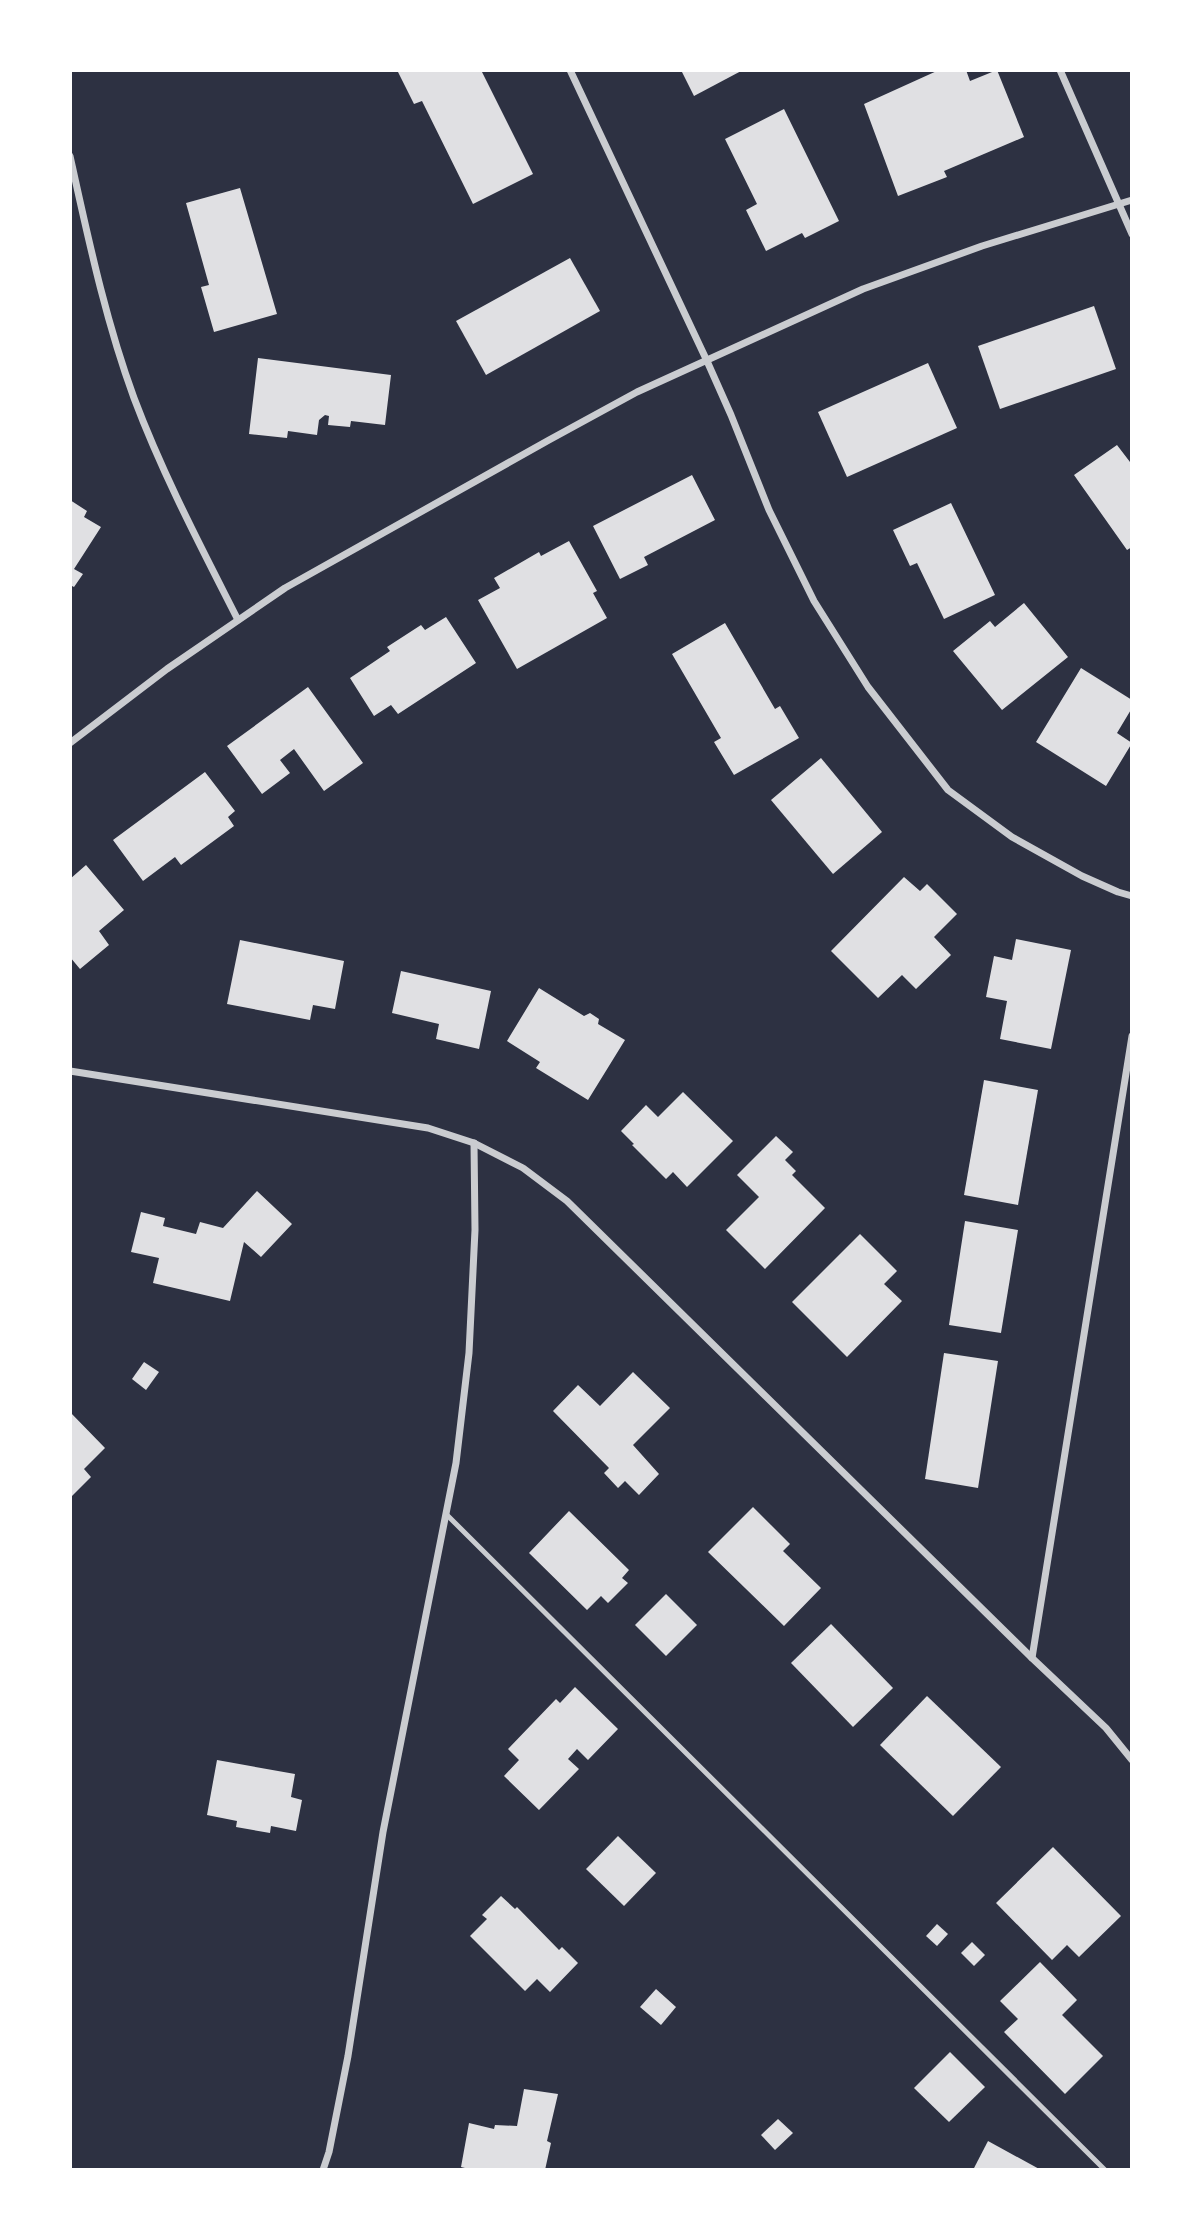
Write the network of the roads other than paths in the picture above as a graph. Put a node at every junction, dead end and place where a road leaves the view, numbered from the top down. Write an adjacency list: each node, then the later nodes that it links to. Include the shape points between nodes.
1 (570, 70): 7 (street)
2 (1060, 70): 5 (street)
3 (70, 156): 8 (street, via 99,287 134,397 173,491)
4 (1132, 200): 5 (street)
5 (1119, 204): 6 (street); 7 (street, via 863,289)
6 (1132, 234)
7 (707, 361): 8 (street, via 537,446 285,588); 10 (street, via 769,510 814,601 868,687 948,790 1012,837 1082,876)
8 (238, 620): 9 (street)
9 (70, 743)
10 (1132, 896)
11 (1132, 1036): 15 (street)
12 (70, 1072): 13 (street, via 428,1128)
13 (474, 1143): 14 (street, via 469,1353); 15 (street, via 523,1168 568,1201)
14 (446, 1514): 17 (street, via 383,1832 348,2056); 18 (lane)
15 (1032, 1658): 16 (street, via 1106,1727)
16 (1132, 1760)
17 (323, 2170)
18 (1105, 2170)

